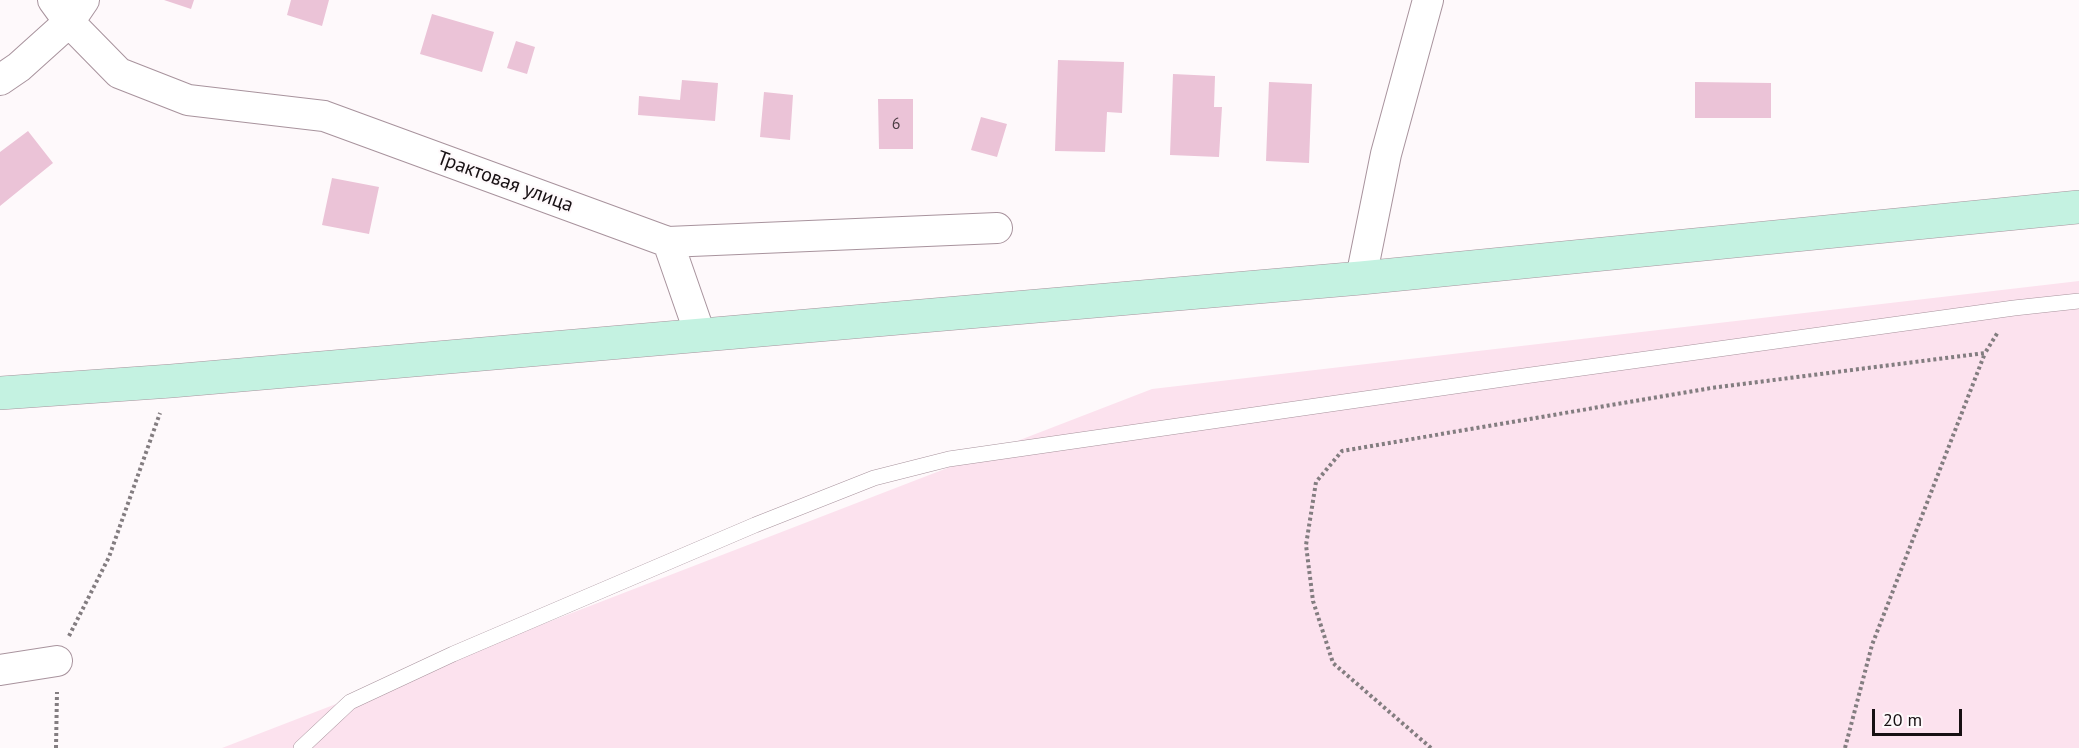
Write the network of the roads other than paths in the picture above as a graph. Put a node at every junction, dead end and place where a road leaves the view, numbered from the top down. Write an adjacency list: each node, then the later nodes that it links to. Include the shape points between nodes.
1 (1428, 0): 7 (street, via 1386,154)
2 (69, 7): 3 (street, via 19,67); 6 (street, Трактовая улица, via 119,73 188,100 324,116)
3 (0, 80)
4 (2079, 207): 7 (main road)
5 (997, 228): 6 (street, Трактовая улица)
6 (668, 242): 9 (street)
7 (1361, 278): 9 (main road)
8 (2079, 301): 13 (lane, via 949,459 863,482 453,654 350,702)
9 (700, 334): 10 (main road)
10 (0, 393)
11 (57, 661): 12 (street)
12 (0, 670)
13 (301, 748)

